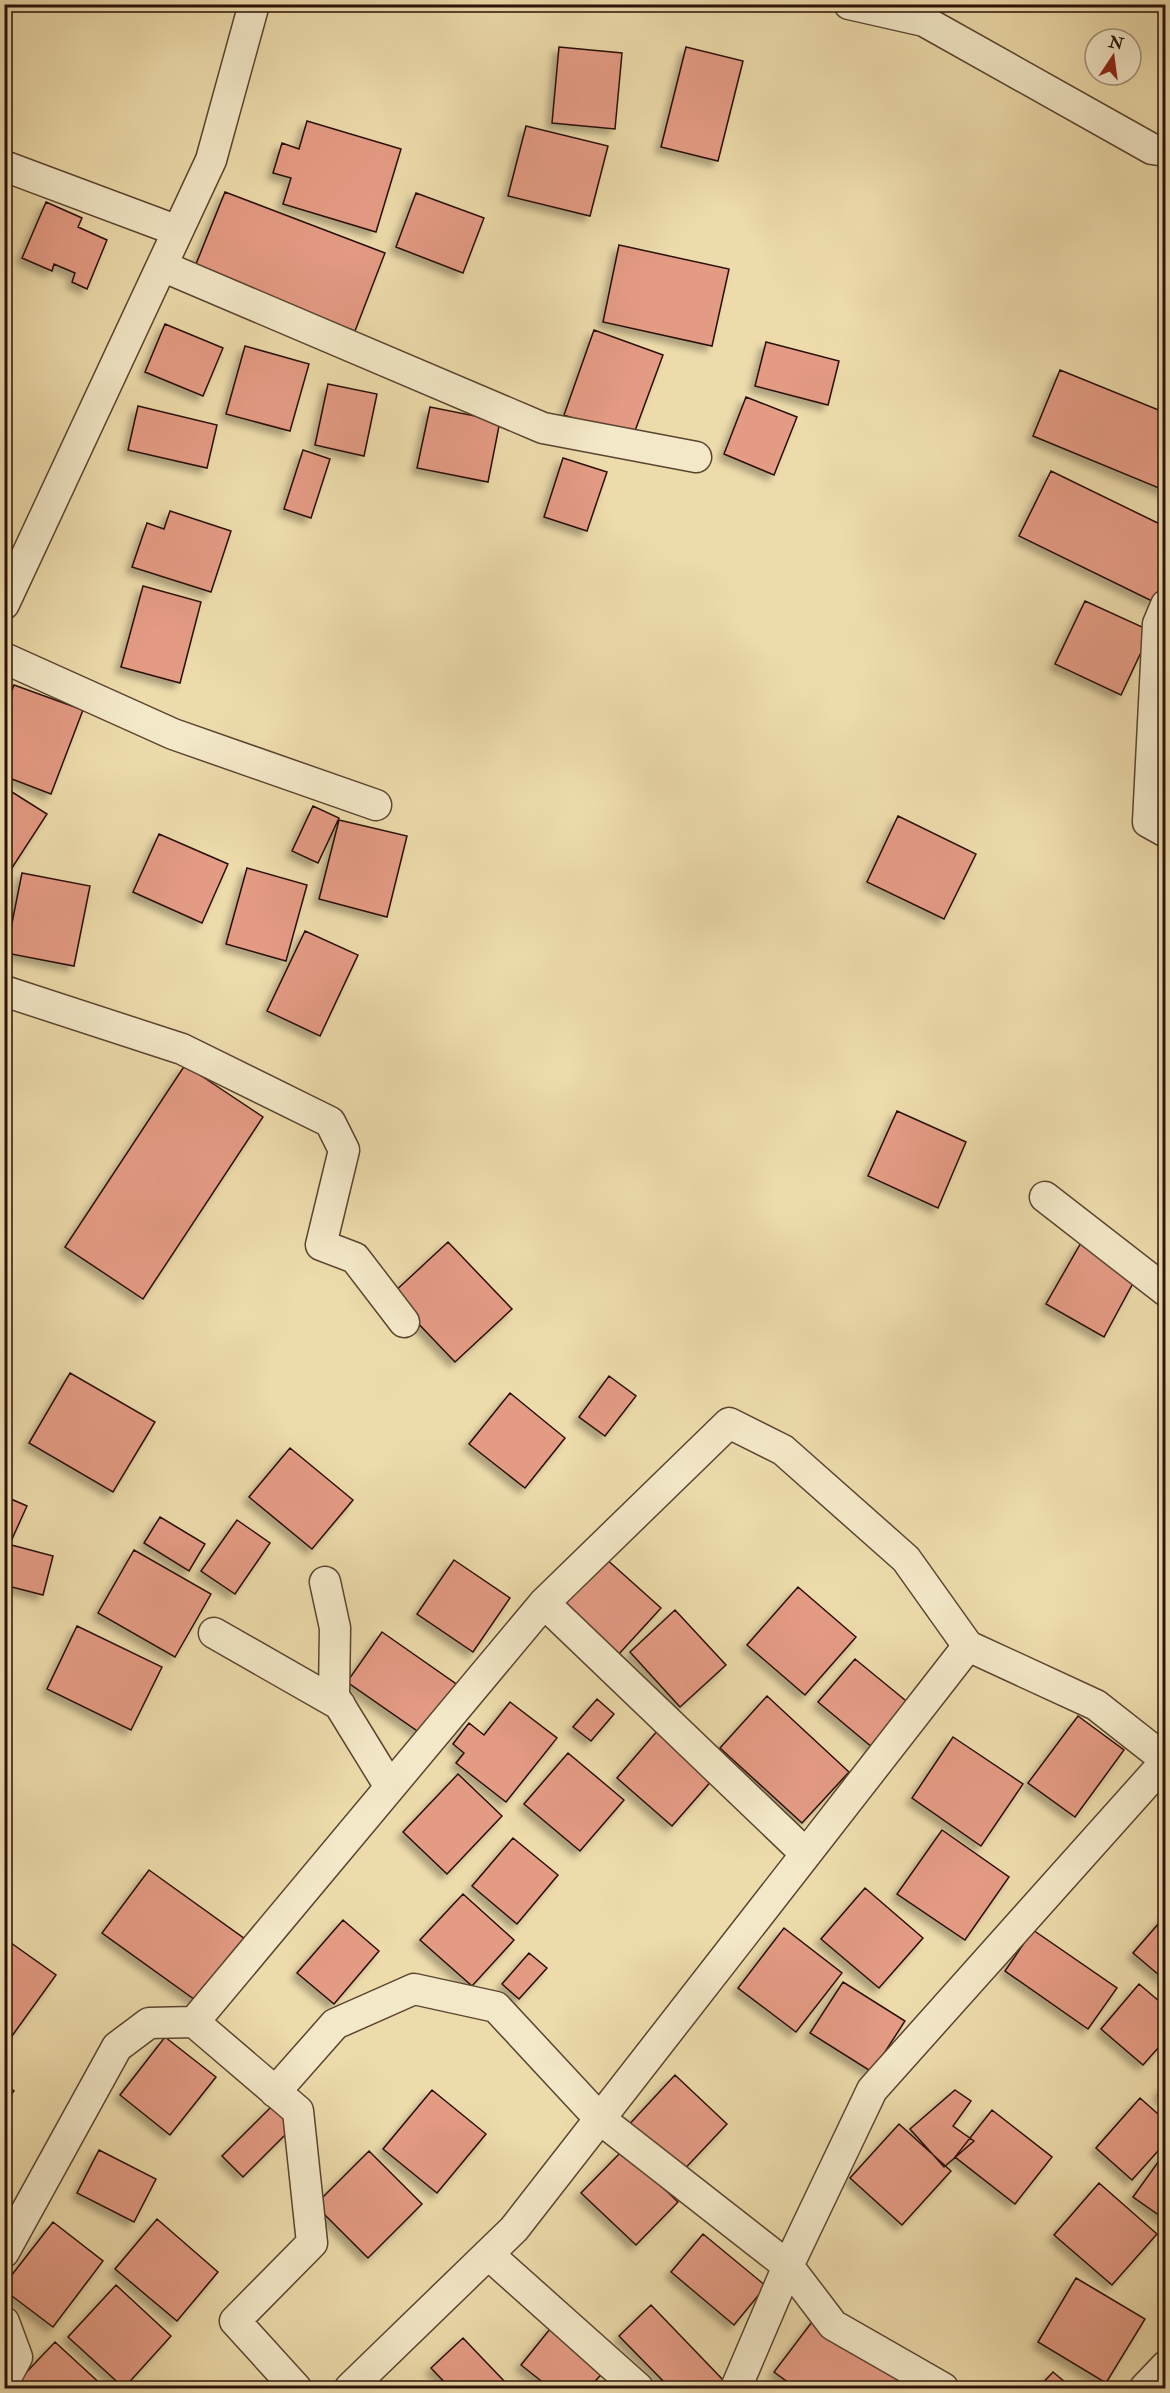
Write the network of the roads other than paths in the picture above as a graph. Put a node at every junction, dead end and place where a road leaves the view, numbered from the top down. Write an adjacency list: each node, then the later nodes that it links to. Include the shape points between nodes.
1 (254, 4): 5 (street, via 211,160)
2 (849, 4): 3 (street, via 924,21 1152,149)
3 (1166, 151)
4 (4, 166): 5 (street)
5 (178, 231): 6 (street)
6 (162, 266): 7 (street, via 543,428); 8 (street)
7 (696, 457)
8 (4, 604)
9 (1166, 605): 12 (street, via 1158,624 1148,822)
10 (4, 658): 11 (street, via 173,734)
11 (376, 805)
12 (1166, 832)
13 (4, 991): 16 (street, via 182,1048 330,1122 344,1150 321,1245 355,1258)
14 (1045, 1197): 15 (street)
15 (1166, 1291)
16 (404, 1322)
17 (325, 1581): 21 (street, via 334,1628 334,1696)
18 (544, 1603): 20 (street, via 729,1423 783,1450 906,1559); 23 (street); 24 (street)
19 (214, 1633): 21 (street)
20 (968, 1646): 22 (street, via 1096,1705); 24 (street)
21 (340, 1705): 23 (street)
22 (1166, 1760): 30 (street, via 872,2090)
23 (390, 1787): 25 (street)
24 (806, 1854): 27 (street)
25 (194, 2022): 26 (street); 28 (street, via 149,2023 117,2047)
26 (275, 2092): 27 (street, via 335,2024 414,1989 496,2007); 34 (street, via 298,2111 312,2243 235,2321)
27 (600, 2119): 29 (street, via 514,2229); 30 (street)
28 (4, 2252)
29 (488, 2254): 35 (street); 36 (street)
30 (788, 2266): 37 (street); 38 (street, via 833,2325)
31 (4, 2322): 33 (street, via 17,2357)
32 (1166, 2366): 39 (street)
33 (4, 2381)
34 (296, 2388)
35 (350, 2388)
36 (638, 2388)
37 (736, 2388)
38 (943, 2388)
39 (1145, 2388)

